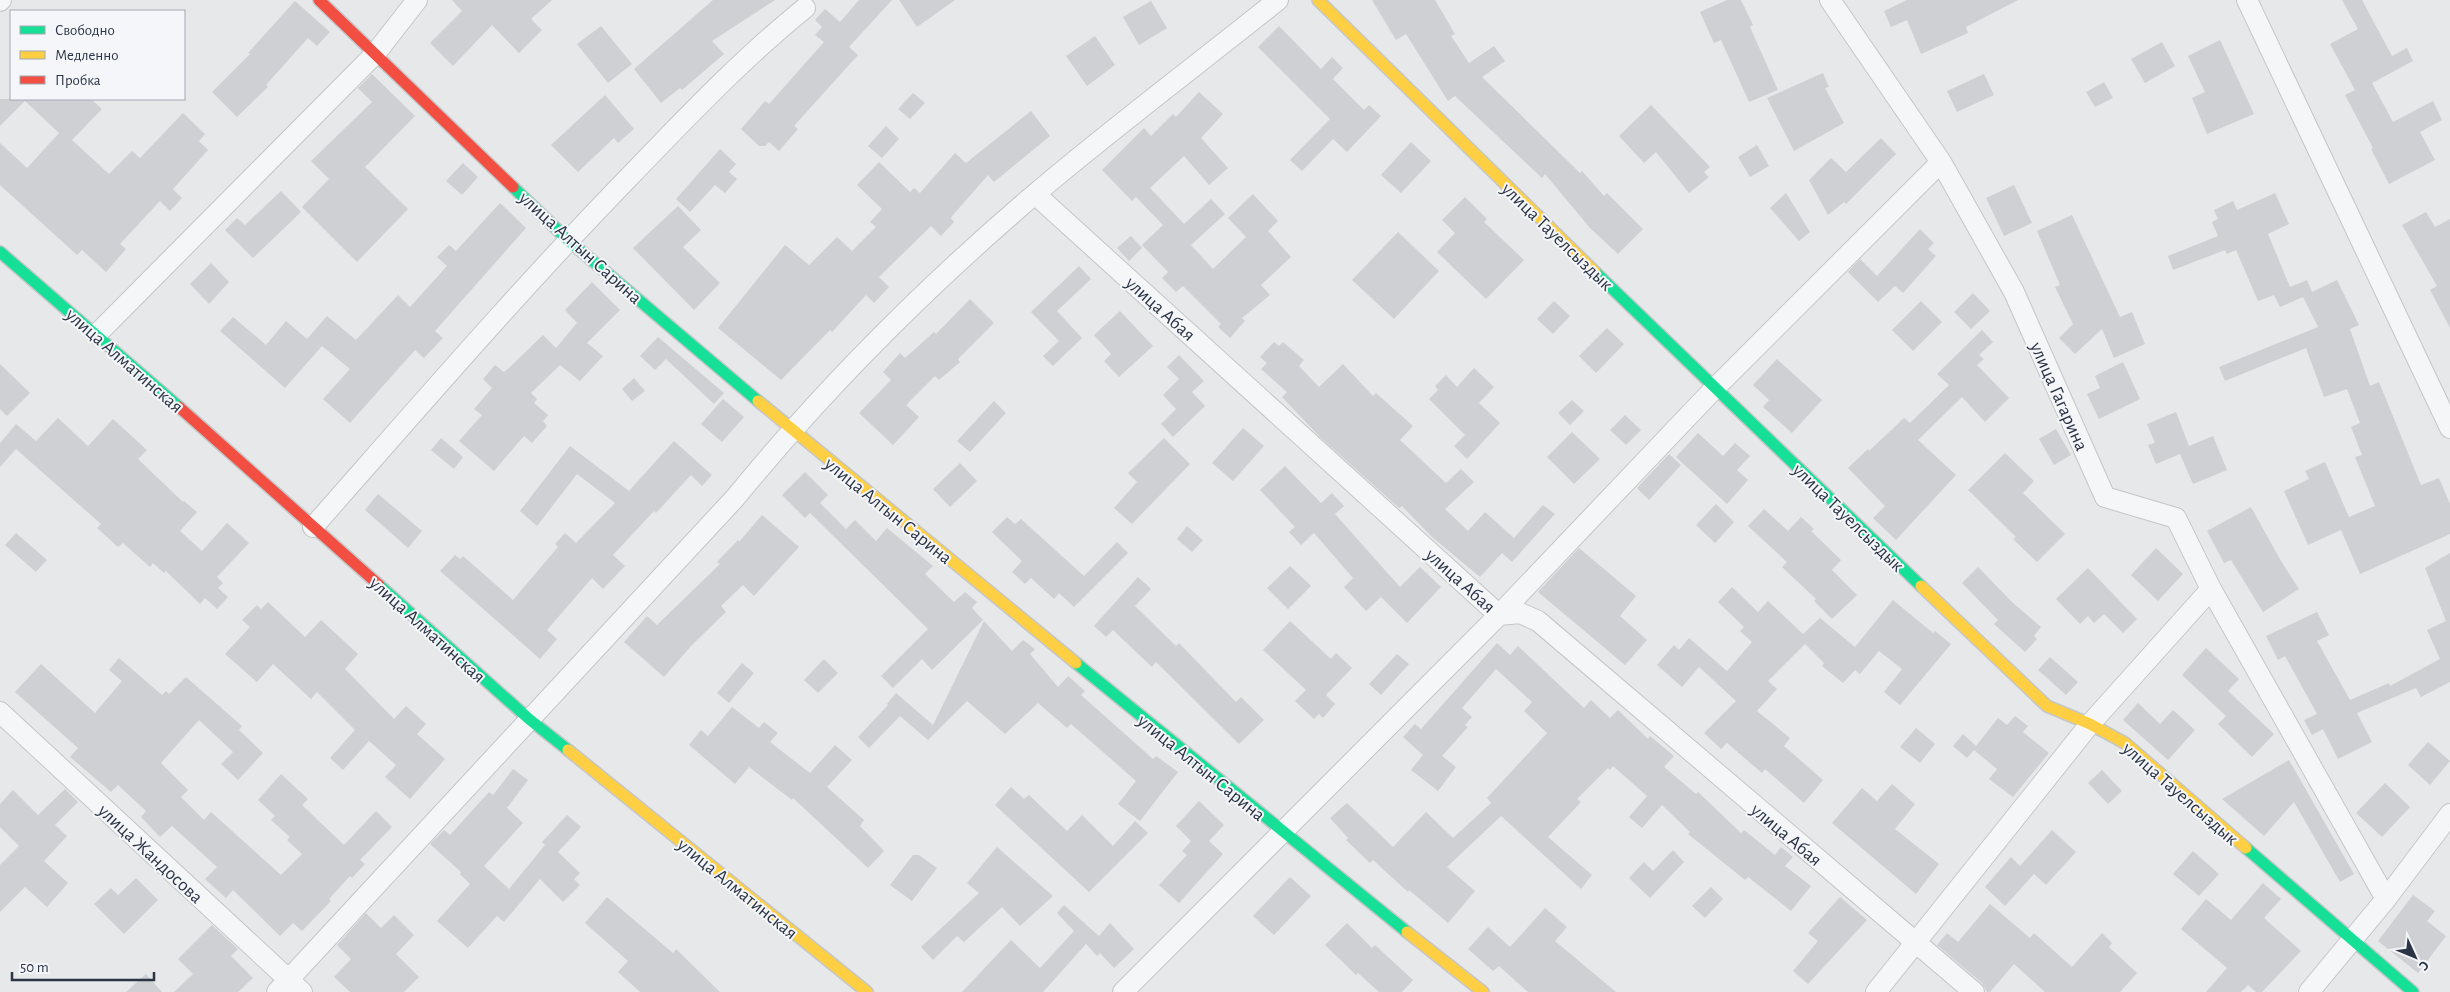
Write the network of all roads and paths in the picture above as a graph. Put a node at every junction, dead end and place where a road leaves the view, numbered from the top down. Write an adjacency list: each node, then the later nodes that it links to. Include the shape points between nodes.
1 (319, 0): 8 (street, улица Алтын Сарина)
2 (417, 0): 8 (street)
3 (1278, 0): 10 (street)
4 (1318, 0): 14 (street, улица Тауелсыздык)
5 (1830, 0): 9 (street, улица Гагарина)
6 (2247, 0): 15 (street)
7 (805, 8): 11 (street, via 702,101)
8 (375, 54): 11 (street, улица Алтын Сарина); 13 (street)
9 (1942, 162): 14 (street); 18 (street, улица Гагарина, via 2014,292 2105,497 2176,518)
10 (1035, 194): 16 (street, via 922,297); 19 (street, улица Абая)
11 (568, 240): 16 (street, улица Алтын Сарина); 17 (street)
12 (0, 252): 13 (street, улица Алматинская)
13 (97, 334): 17 (street, улица Алматинская)
14 (1714, 389): 19 (street); 22 (street, улица Тауелсыздык, via 2047,706)
15 (2450, 428)
16 (791, 429): 21 (street, via 735,498); 24 (street, улица Алтын Сарина)
17 (312, 526): 21 (street, улица Алматинская)
18 (2211, 589): 22 (street); 25 (street, улица Гагарина)
19 (1499, 615): 24 (street); 27 (street, улица Абая, via 1520,613 1538,621)
20 (0, 712): 28 (street, улица Жандосова)
21 (529, 719): 28 (street); 29 (street, улица Алматинская)
22 (2090, 724): 26 (street, улица Тауелсыздык, via 2125,743); 27 (street)
23 (2450, 814): 25 (street)
24 (1283, 833): 30 (street); 31 (street, улица Алтын Сарина)
25 (2386, 899): 26 (street)
26 (2352, 941): 34 (street); 35 (street, улица Тауелсыздык)
27 (1915, 942): 32 (street); 33 (street, улица Абая)
28 (289, 988)
29 (866, 992)
30 (1123, 992)
31 (1483, 992)
32 (1876, 992)
33 (1974, 992)
34 (2309, 992)
35 (2413, 992)

